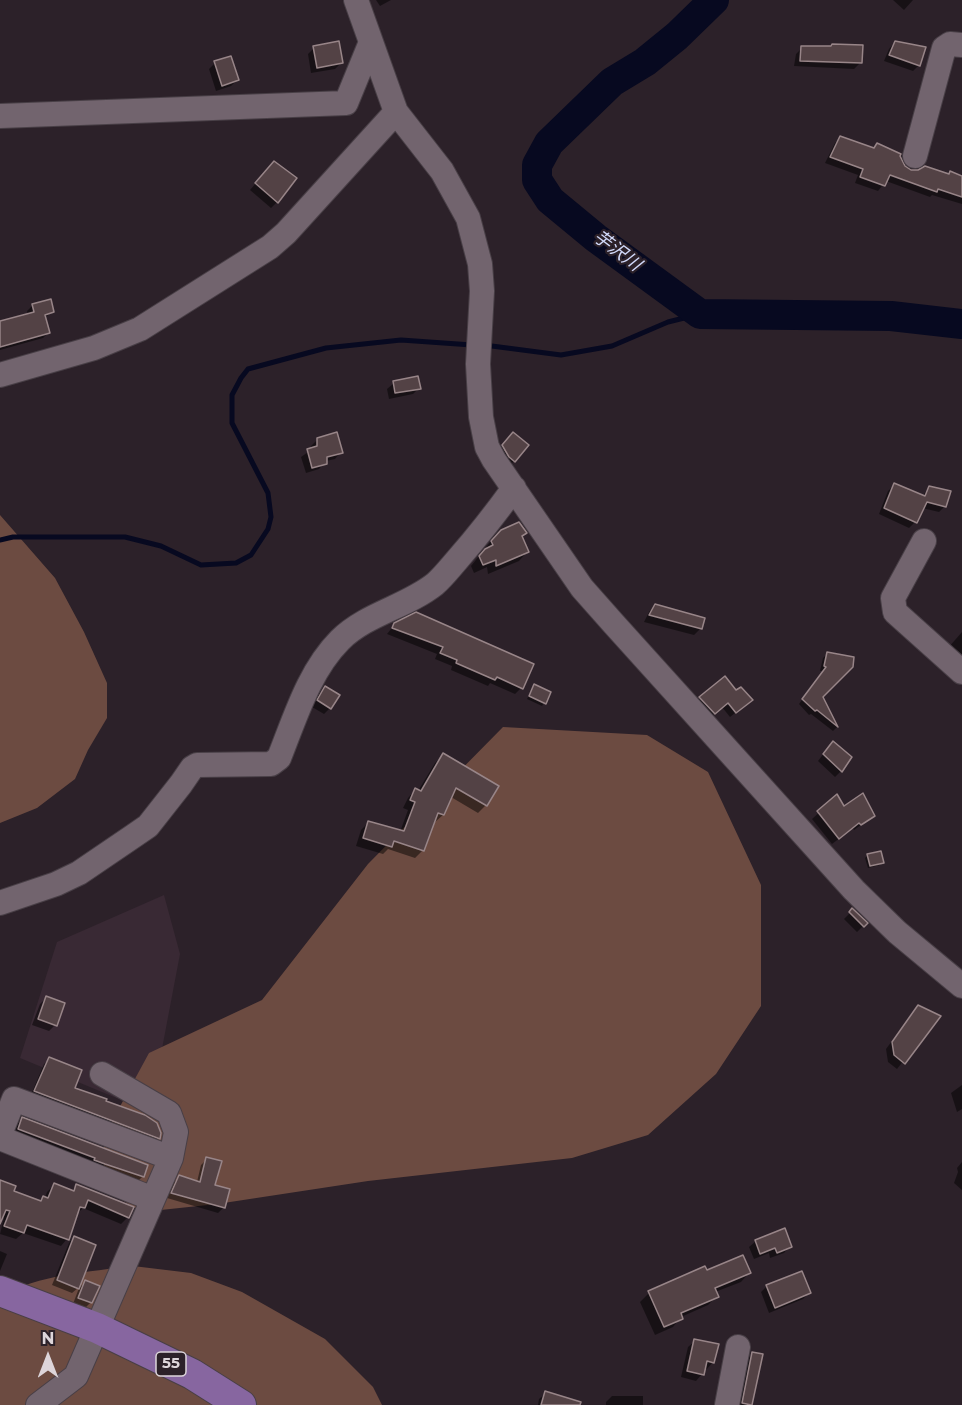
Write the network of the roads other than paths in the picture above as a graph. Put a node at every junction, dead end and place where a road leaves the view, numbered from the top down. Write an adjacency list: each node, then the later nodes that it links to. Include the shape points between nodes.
1 (356, 0): 2 (street)
2 (371, 42): 4 (street); 5 (street, via 346,103)
3 (962, 45): 6 (street, via 944,48)
4 (396, 112): 7 (street, via 270,247 140,329 93,348); 8 (street, via 442,171 468,218 480,264 482,291 478,364 481,417 487,447)
5 (0, 116)
6 (915, 156)
7 (0, 375)
8 (514, 488): 11 (street, via 488,525 436,583 340,639 308,688 279,758 271,764 197,765 148,826 56,885); 12 (street, via 582,588 613,624 854,890)
9 (924, 541): 10 (street, via 893,598 895,612)
10 (962, 672)
11 (0, 903)
12 (962, 986)
13 (102, 1074): 15 (street, via 169,1113 176,1132)
14 (0, 1136): 15 (street, via 14,1099); 16 (street)
15 (171, 1158): 16 (street)
16 (153, 1199): 18 (street)
17 (0, 1291): 18 (main road, 55)
18 (96, 1328): 20 (street, via 76,1376); 21 (main road, 55, via 192,1374)
19 (738, 1347): 22 (street)
20 (38, 1405)
21 (241, 1405)
22 (727, 1405)

